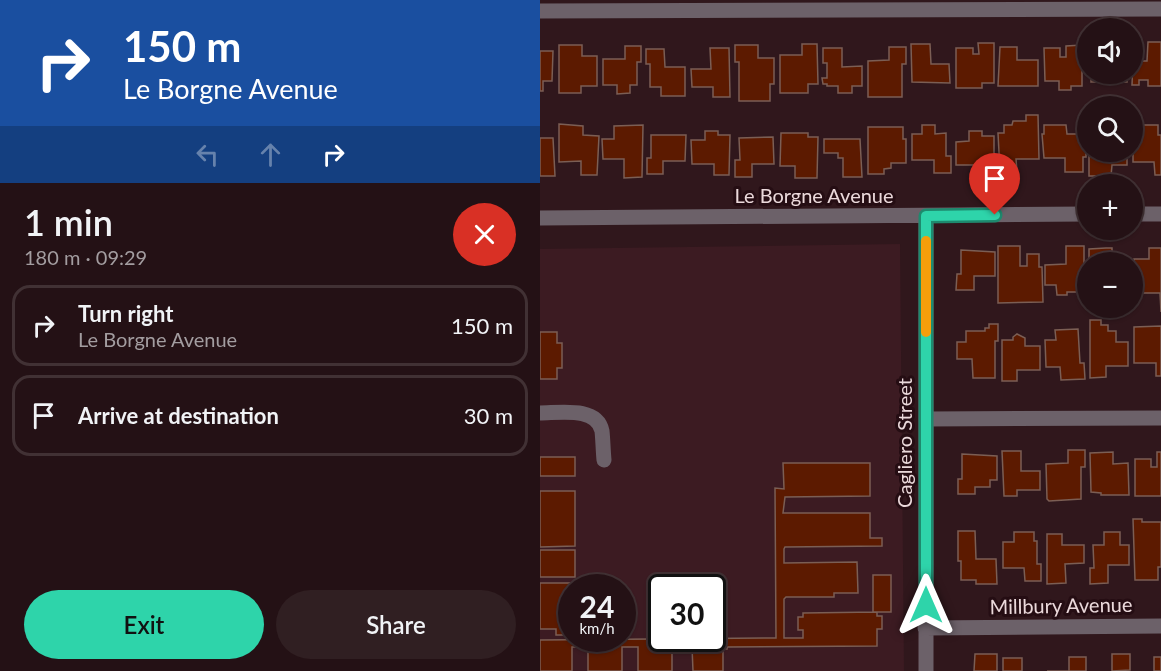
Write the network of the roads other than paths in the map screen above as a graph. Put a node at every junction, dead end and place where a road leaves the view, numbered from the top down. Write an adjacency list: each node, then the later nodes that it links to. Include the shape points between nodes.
1 (1161, 9): 2 (street)
2 (540, 11)
3 (1077, 214): 6 (street, Le Borgne Avenue)
4 (1143, 214): 5 (street)
5 (1161, 214)
6 (926, 216): 7 (street, Le Borgne Avenue); 10 (street, Cagliero Street)
7 (540, 218)
8 (540, 413): 11 (street, via 591,416 602,429)
9 (1161, 418): 10 (street)
10 (927, 419): 13 (street, Cagliero Street)
11 (604, 460)
12 (1161, 626): 13 (street, Millbury Avenue)
13 (925, 628): 14 (street, Cagliero Street)
14 (926, 671)

